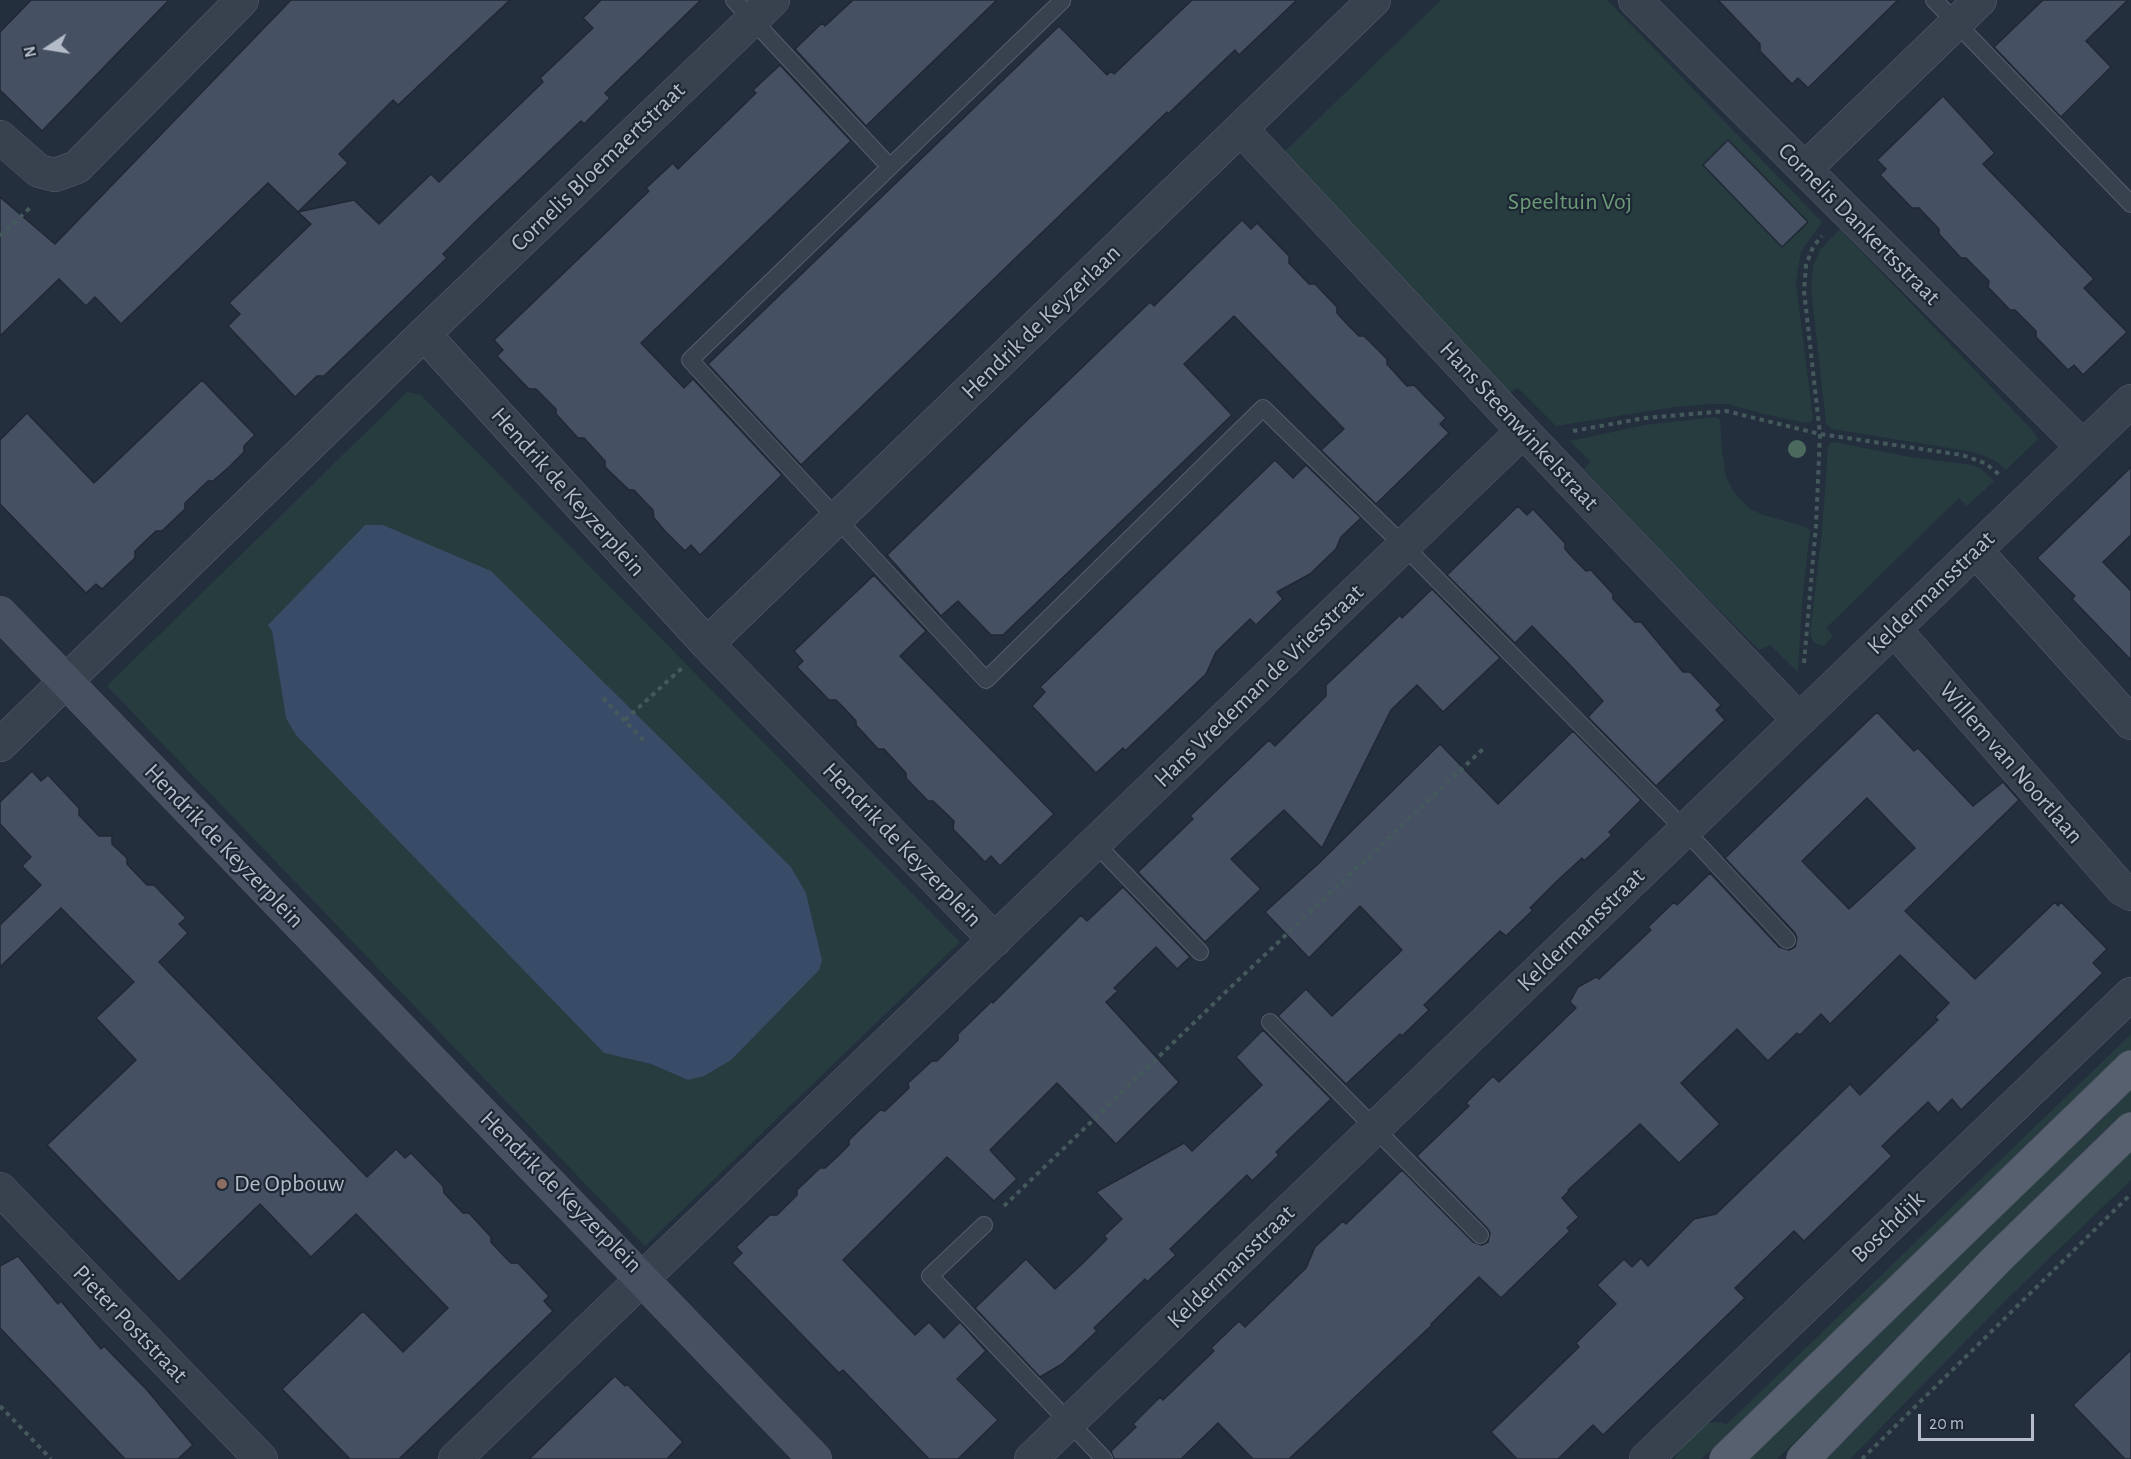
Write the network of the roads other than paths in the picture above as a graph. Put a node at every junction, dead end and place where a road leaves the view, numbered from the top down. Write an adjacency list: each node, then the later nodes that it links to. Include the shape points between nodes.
1 (242, 0): 9 (street, via 77,167 55,175 39,171)
2 (1374, 0): 8 (street, Hendrik de Keyzerlaan)
3 (1635, 0): 11 (street, Cornelis Dankertsstraat)
4 (1980, 0): 7 (street)
5 (1062, 1): 10 (lane)
6 (753, 7): 10 (lane); 13 (street, Cornelis Bloemaertstraat)
7 (1945, 11): 11 (street); 12 (lane)
8 (1240, 129): 15 (street, Hans Steenwinkelstraat); 17 (street, Hendrik de Keyzerlaan)
9 (0, 138)
10 (890, 167): 17 (lane, via 690,360)
11 (1805, 169): 16 (street, Cornelis Dankertsstraat)
12 (2131, 204)
13 (423, 334): 22 (street, Hendrik de Keyzerplein); 23 (street)
14 (2131, 401): 16 (street, Keldermansstraat)
15 (1522, 431): 18 (street, Hans Vredeman de Vriesstraat); 24 (street, Hans Steenwinkelstraat)
16 (2083, 447): 19 (street, Keldermansstraat)
17 (836, 519): 18 (lane, via 986,680 1263,408); 22 (street, Hendrik de Keyzerlaan)
18 (1404, 546): 27 (lane); 28 (street, Hans Vredeman de Vriesstraat)
19 (1976, 551): 21 (street, Keldermansstraat); 25 (street)
20 (0, 613): 23 (main road, Hendrik de Keyzerplein)
21 (1894, 629): 24 (street, Keldermansstraat); 29 (street, Willem van Noortlaan, via 2122,889)
22 (707, 644): 30 (street, Hendrik de Keyzerplein)
23 (66, 682): 26 (street); 41 (main road, Hendrik de Keyzerplein)
24 (1799, 720): 27 (street, Keldermansstraat)
25 (2131, 723)
26 (0, 745)
27 (1685, 830): 31 (lane); 36 (street, Keldermansstraat)
28 (1095, 843): 30 (street, Hans Vredeman de Vriesstraat); 32 (lane)
29 (2131, 894)
30 (994, 940): 41 (street, Hendrik de Keyzerplein)
31 (1787, 940)
32 (1200, 952)
33 (2131, 994): 48 (street, Boschdijk)
34 (1270, 1023): 36 (lane)
35 (2131, 1067): 49 (main road)
36 (1375, 1128): 40 (lane); 42 (street, Keldermansstraat)
37 (2131, 1129): 50 (main road, via 1998,1257)
38 (0, 1189): 43 (street, Pieter Poststraat)
39 (984, 1225): 42 (lane, via 930,1276)
40 (1480, 1235)
41 (642, 1279): 44 (street); 45 (main road)
42 (1070, 1422): 46 (street, Keldermansstraat); 47 (lane)
43 (261, 1459)
44 (454, 1459)
45 (815, 1459)
46 (1031, 1459)
47 (1104, 1459)
48 (1646, 1459)
49 (1726, 1459)
50 (1803, 1459)

